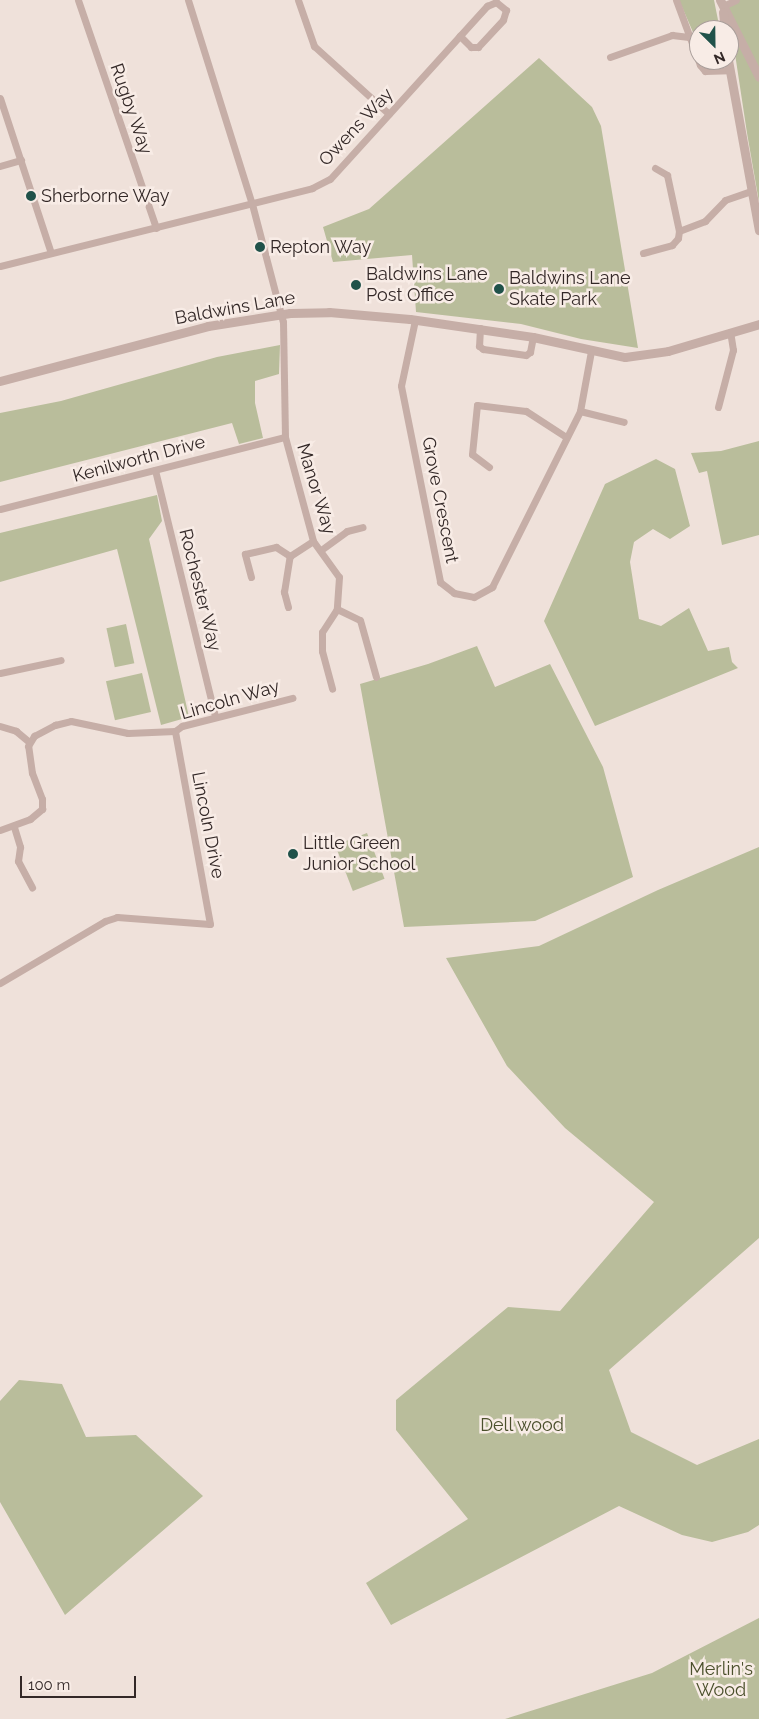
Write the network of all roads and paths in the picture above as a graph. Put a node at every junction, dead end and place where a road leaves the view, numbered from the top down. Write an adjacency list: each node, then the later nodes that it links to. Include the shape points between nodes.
1 (78, 0): 21 (street, Rugby Way)
2 (188, 0): 20 (street)
3 (298, 0): 15 (street, via 314,46)
4 (676, 0): 9 (street)
5 (736, 0): 6 (street)
6 (721, 3): 7 (street); 13 (street)
7 (724, 20)
8 (460, 36): 8 (street, Owens Way, via 471,47 478,47 503,20 506,10 498,2 491,3); 15 (street, Owens Way)
9 (689, 37): 10 (street, via 672,35)
10 (610, 57)
11 (704, 70): 12 (street)
12 (729, 70): 19 (street)
13 (759, 77)
14 (0, 98): 16 (street)
15 (389, 114): 20 (street, Owens Way, via 330,178 312,188)
16 (21, 160): 17 (street); 24 (street)
17 (0, 166)
18 (655, 168): 23 (street, via 667,175)
19 (751, 190): 22 (street); 23 (street, via 726,200 705,221)
20 (252, 204): 21 (street); 27 (street)
21 (156, 228): 24 (street)
22 (759, 230)
23 (679, 231): 25 (street, via 672,245)
24 (51, 254): 26 (street)
25 (643, 254)
26 (0, 266)
27 (281, 315): 28 (street, Baldwins Lane, via 328,312); 34 (street, Baldwins Lane, via 208,326); 38 (street, Manor Way)
28 (415, 320): 30 (street, Baldwins Lane); 39 (street, Grove Crescent, via 401,386 440,582 454,594 474,597 492,587)
29 (759, 324): 31 (street, Baldwins Lane)
30 (480, 328): 32 (street, Baldwins Lane); 32 (street, via 479,346 483,349 526,355 530,352)
31 (730, 332): 33 (street, Baldwins Lane, via 642,356); 35 (street, via 733,350)
32 (533, 338): 33 (street, Baldwins Lane)
33 (591, 351): 36 (street, Grove Crescent)
34 (0, 381)
35 (718, 408)
36 (580, 410): 37 (street); 39 (street, Grove Crescent)
37 (624, 422)
38 (285, 437): 41 (street, Kenilworth Drive); 44 (street, Manor Way)
39 (566, 437): 40 (street, via 526,412 477,405 472,454)
40 (489, 467)
41 (155, 470): 42 (street, Kenilworth Drive); 55 (street, Rochester Way)
42 (0, 509)
43 (363, 527): 45 (street, via 347,531)
44 (313, 541): 45 (street, Manor Way); 46 (street)
45 (321, 550): 49 (street, Manor Way, via 339,578)
46 (290, 556): 47 (street, via 276,547 245,554); 48 (street, via 284,592)
47 (251, 577)
48 (288, 607)
49 (337, 609): 52 (street, via 360,620); 53 (street, Manor Way, via 322,632 322,651)
50 (61, 660): 51 (street)
51 (0, 673)
52 (376, 677)
53 (332, 689)
54 (292, 698): 55 (street, Lincoln Way)
55 (215, 717): 57 (street, Lincoln Way, via 182,726)
56 (0, 726): 58 (street, via 16,731)
57 (176, 731): 58 (street, via 128,733 71,721 55,725); 62 (street, Lincoln Drive, via 210,924 117,917)
58 (28, 741): 59 (street, via 32,773 43,804 38,813)
59 (14, 827): 60 (street); 61 (street, via 20,846 18,861)
60 (0, 830)
61 (32, 887)
62 (0, 983)

